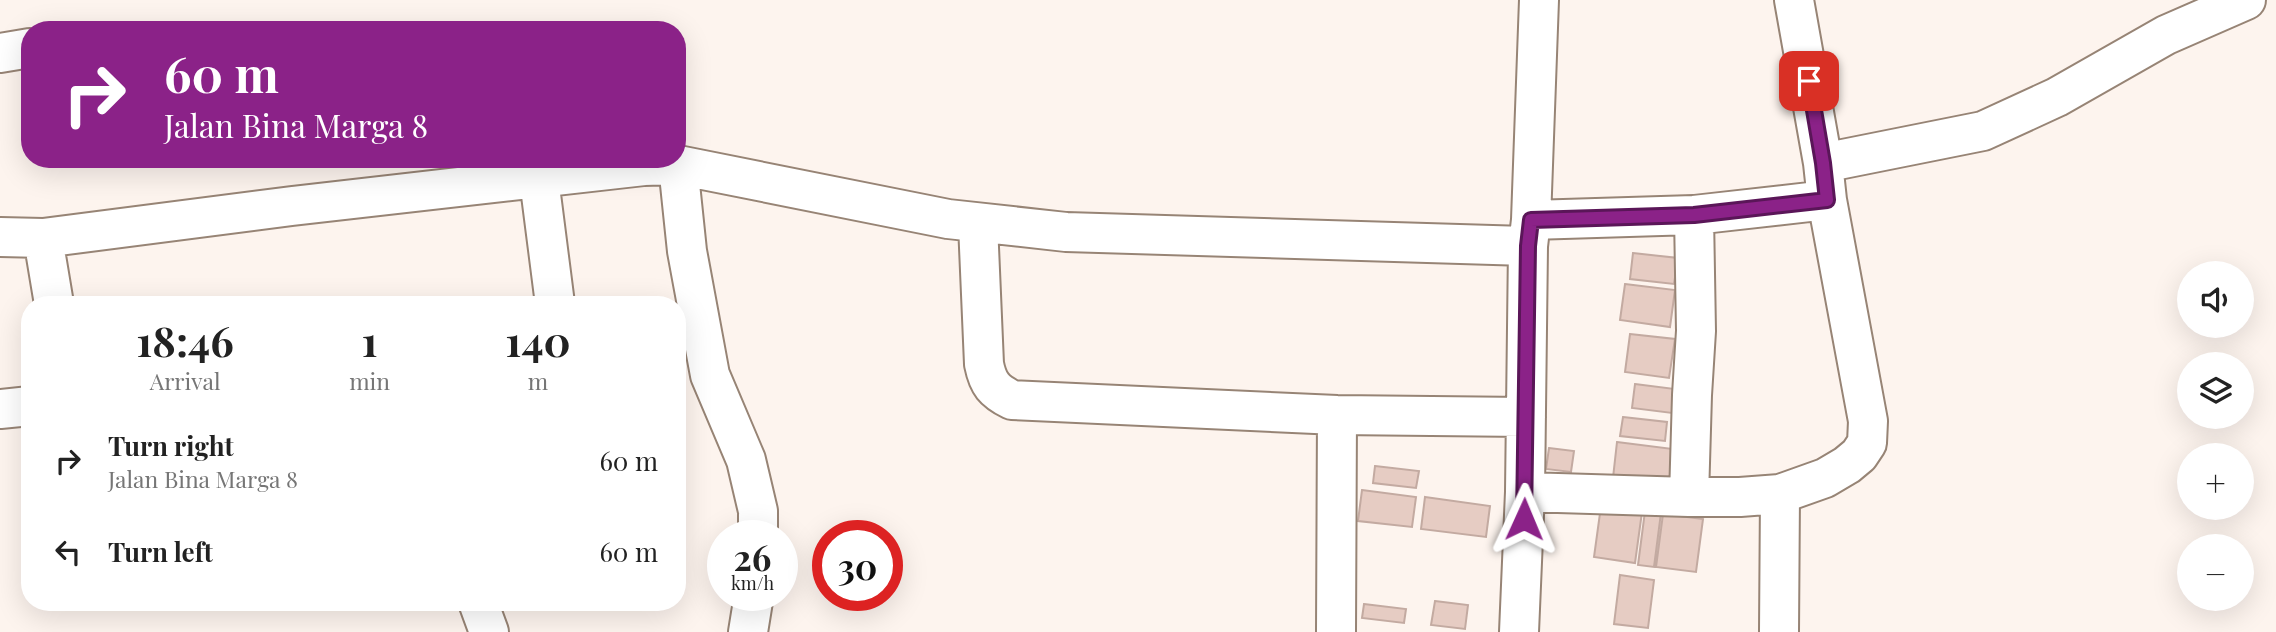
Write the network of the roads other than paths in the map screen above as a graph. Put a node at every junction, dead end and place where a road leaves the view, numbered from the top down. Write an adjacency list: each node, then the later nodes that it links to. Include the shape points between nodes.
1 (1539, 0): 14 (street)
2 (1794, 0): 6 (street)
3 (2246, 0): 6 (street, via 1983,131)
4 (21, 50): 5 (street)
5 (0, 53)
6 (1823, 163): 11 (street)
7 (686, 167): 13 (street)
8 (628, 168): 10 (street)
9 (678, 168): 26 (street, via 687,251 710,375 746,460)
10 (539, 179): 16 (street); 18 (street)
11 (1827, 200): 12 (street); 24 (street, via 1868,421 1867,443 1859,455 1825,478)
12 (1694, 215): 14 (street); 25 (street, via 1696,331)
13 (978, 224): 14 (street, via 1066,233); 21 (street, via 984,364 987,381 997,393 1012,400)
14 (1530, 233): 22 (street)
15 (0, 237): 16 (street)
16 (43, 238): 17 (street)
17 (53, 296)
18 (554, 296)
19 (21, 407): 20 (street)
20 (0, 409)
21 (1338, 415): 22 (street); 31 (street)
22 (1526, 417): 23 (street)
23 (1525, 492): 25 (street); 32 (street)
24 (1780, 494): 25 (street); 33 (street)
25 (1689, 497)
26 (758, 520)
27 (481, 611): 29 (street)
28 (751, 611): 30 (street)
29 (489, 632)
30 (748, 632)
31 (1336, 632)
32 (1519, 632)
33 (1779, 632)

